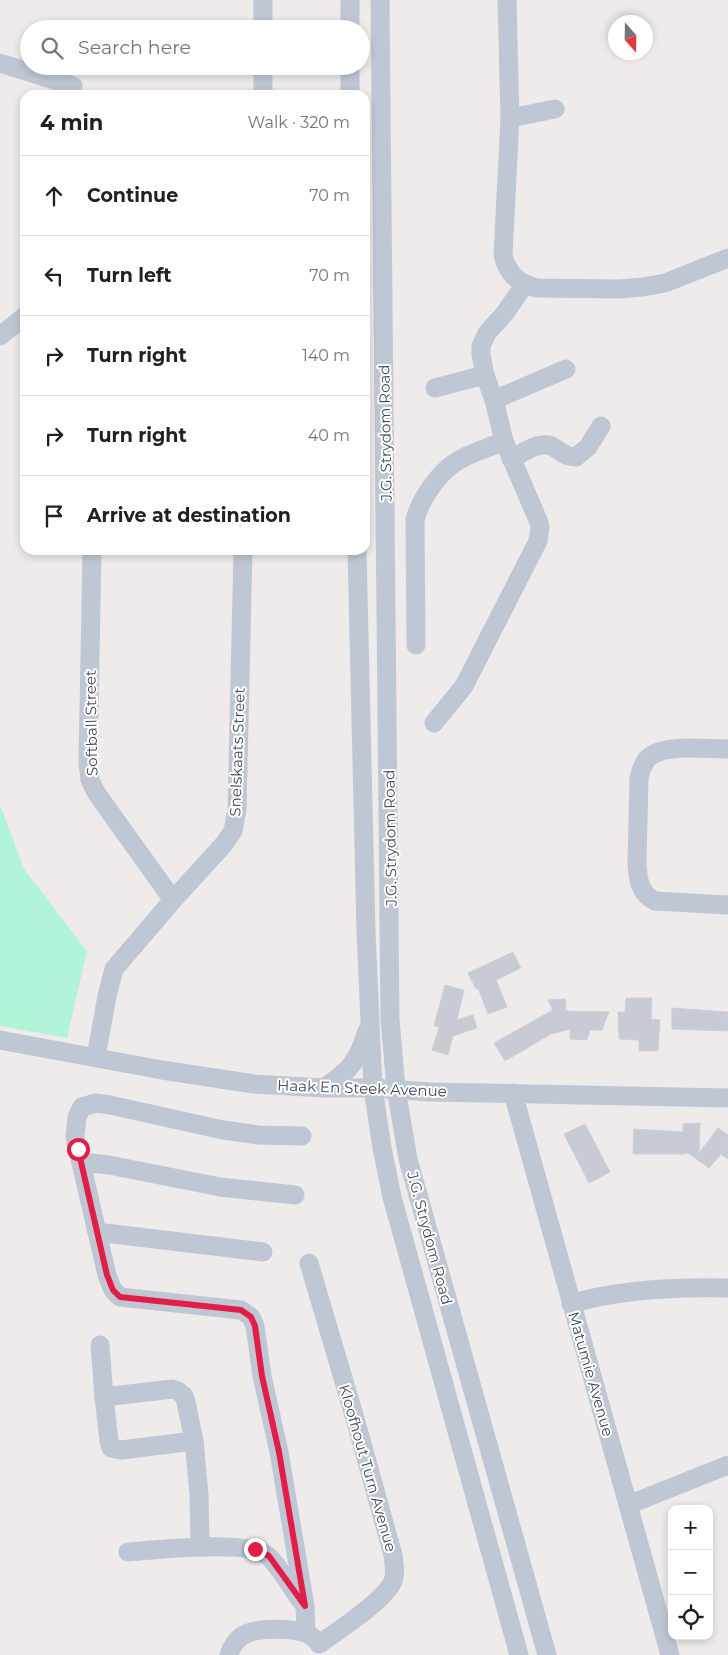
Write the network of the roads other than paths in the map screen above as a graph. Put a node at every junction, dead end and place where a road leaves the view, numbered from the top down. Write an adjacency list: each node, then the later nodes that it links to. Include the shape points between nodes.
1 (263, 0): 5 (street)
2 (350, 0): 6 (street)
3 (380, 0): 41 (street, J.G. Strydom Road, via 390,1018)
4 (507, 0): 16 (street)
5 (263, 20)
6 (350, 20)
7 (0, 63): 8 (street)
8 (20, 69)
9 (38, 75): 12 (street)
10 (263, 75): 13 (street)
11 (350, 75): 14 (street)
12 (73, 86)
13 (263, 90)
14 (350, 90)
15 (555, 109): 16 (street)
16 (510, 118): 18 (street, via 503,255 508,270)
17 (728, 258): 18 (street, via 665,283 643,287 537,288)
18 (525, 284): 22 (street, via 487,333 481,346)
19 (20, 320): 20 (street)
20 (0, 336)
21 (566, 369): 24 (street)
22 (485, 375): 23 (street); 24 (street)
23 (435, 388)
24 (494, 400): 26 (street)
25 (600, 426): 27 (street, via 588,447 576,458 565,456 553,446 543,445)
26 (504, 441): 27 (street); 31 (street, via 448,467 420,505 415,520)
27 (511, 459): 32 (street, via 538,520 538,541 464,686)
28 (92, 555): 34 (street, Softball Street, via 90,780)
29 (243, 555): 34 (street, Snelskaats Street, via 237,810 233,830 215,855)
30 (357, 555): 36 (street, J.G. Strydom Road)
31 (416, 645)
32 (434, 723)
33 (728, 750): 35 (street, via 670,749 653,754 644,764 639,778 637,863 639,883 645,894 655,901)
34 (173, 900): 38 (street, Snelskaats Street, via 114,969)
35 (728, 905)
36 (370, 1020): 39 (street, via 352,1065); 40 (street, J.G. Strydom Road)
37 (0, 1040): 38 (street, Haak En Steek Avenue)
38 (96, 1057): 39 (street, Haak En Steek Avenue, via 237,1082)
39 (324, 1088): 40 (street, Haak En Steek Avenue)
40 (373, 1088): 41 (street, Haak En Steek Avenue); 62 (street, J.G. Strydom Road, via 392,1196)
41 (396, 1089): 42 (street, Haak En Steek Avenue); 63 (street, J.G. Strydom Road, via 408,1159)
42 (512, 1093): 43 (street, Haak En Steek Avenue); 51 (street, Matumie Avenue)
43 (728, 1098)
44 (302, 1136): 45 (street, via 223,1130 96,1103 82,1107 77,1116 75,1137)
45 (81, 1162): 46 (street, via 220,1187); 47 (street)
46 (295, 1195)
47 (97, 1232): 48 (street); 59 (street, via 110,1285 120,1297 241,1310 251,1317 279,1452)
48 (263, 1252)
49 (309, 1263): 60 (street, Kloofhout Turn Avenue, via 356,1422 395,1572 389,1588 381,1596)
50 (728, 1288): 51 (street, via 676,1287 598,1297)
51 (571, 1304): 56 (street, Matumie Avenue)
52 (100, 1346): 53 (street)
53 (104, 1397): 54 (street, via 178,1391 186,1402); 54 (street, via 109,1441 115,1450)
54 (194, 1442): 57 (street)
55 (728, 1465): 56 (street)
56 (628, 1505): 64 (street, Matumie Avenue)
57 (200, 1547): 58 (street); 59 (street, via 262,1552 269,1556)
58 (128, 1552)
59 (305, 1606): 60 (street)
60 (317, 1644): 61 (street, via 285,1630 253,1631 233,1645)
61 (229, 1655)
62 (519, 1655)
63 (547, 1655)
64 (670, 1655)

